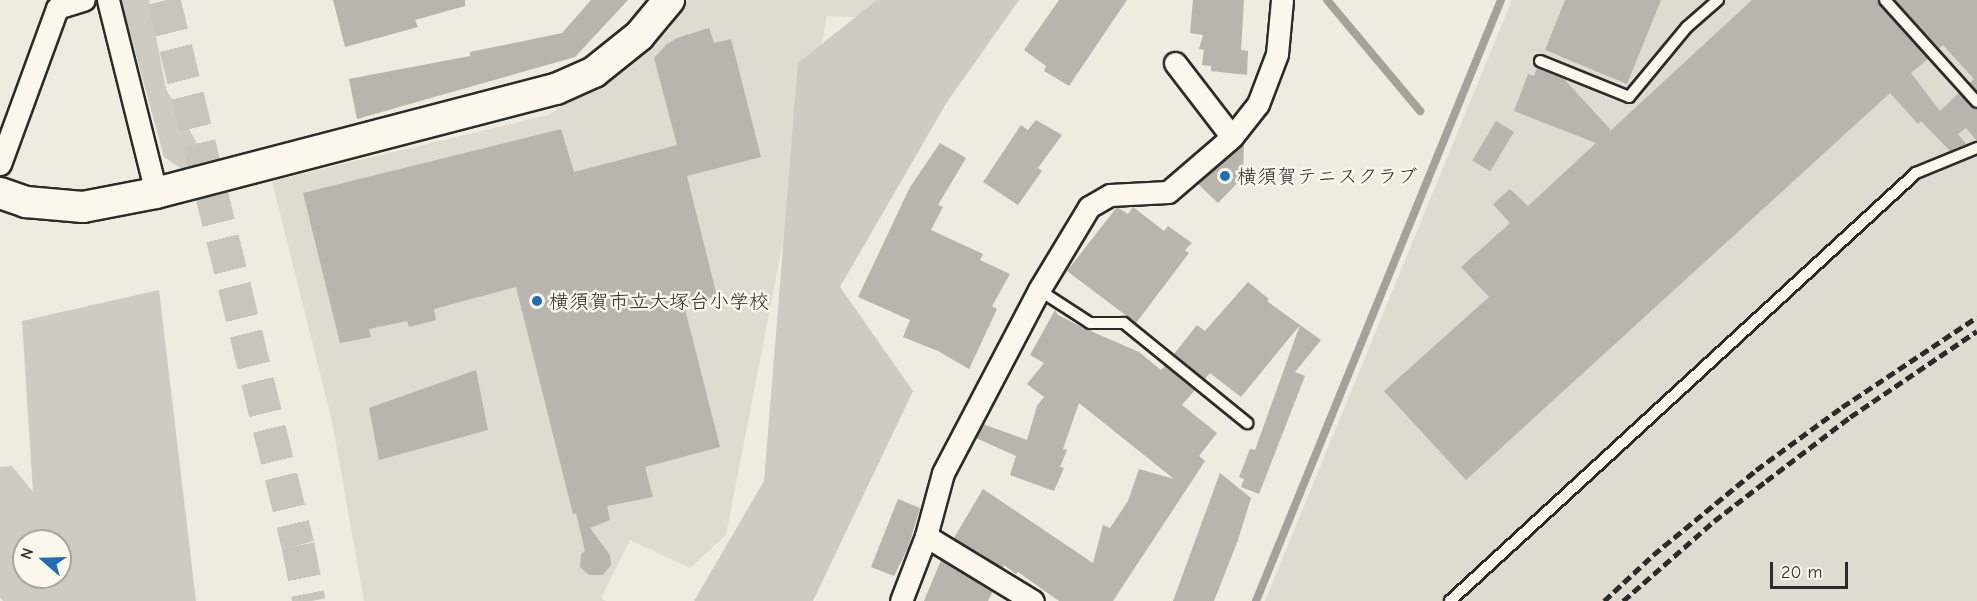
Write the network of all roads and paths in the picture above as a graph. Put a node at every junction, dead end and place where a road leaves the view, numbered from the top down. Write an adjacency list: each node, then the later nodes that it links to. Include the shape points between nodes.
1 (84, 0): 12 (street, via 57,8)
2 (108, 0): 14 (street)
3 (669, 0): 14 (street, via 639,36 594,72 556,89)
4 (1282, 0): 10 (street, via 1277,54 1258,104)
5 (1718, 0): 7 (lane, via 1687,27 1629,97)
6 (1885, 0): 9 (lane)
7 (1540, 61)
8 (1175, 63): 10 (street)
9 (1977, 102)
10 (1232, 137): 15 (street, via 1168,192 1110,195 1089,207)
11 (1977, 148): 20 (lane, via 1916,173)
12 (0, 164)
13 (0, 193): 14 (street, via 26,202 83,207)
14 (156, 193)
15 (1039, 290): 16 (lane, via 1090,323 1125,323); 17 (street, via 943,473)
16 (1247, 423)
17 (926, 536): 18 (street); 19 (street)
18 (901, 601)
19 (1033, 601)
20 (1450, 601)

